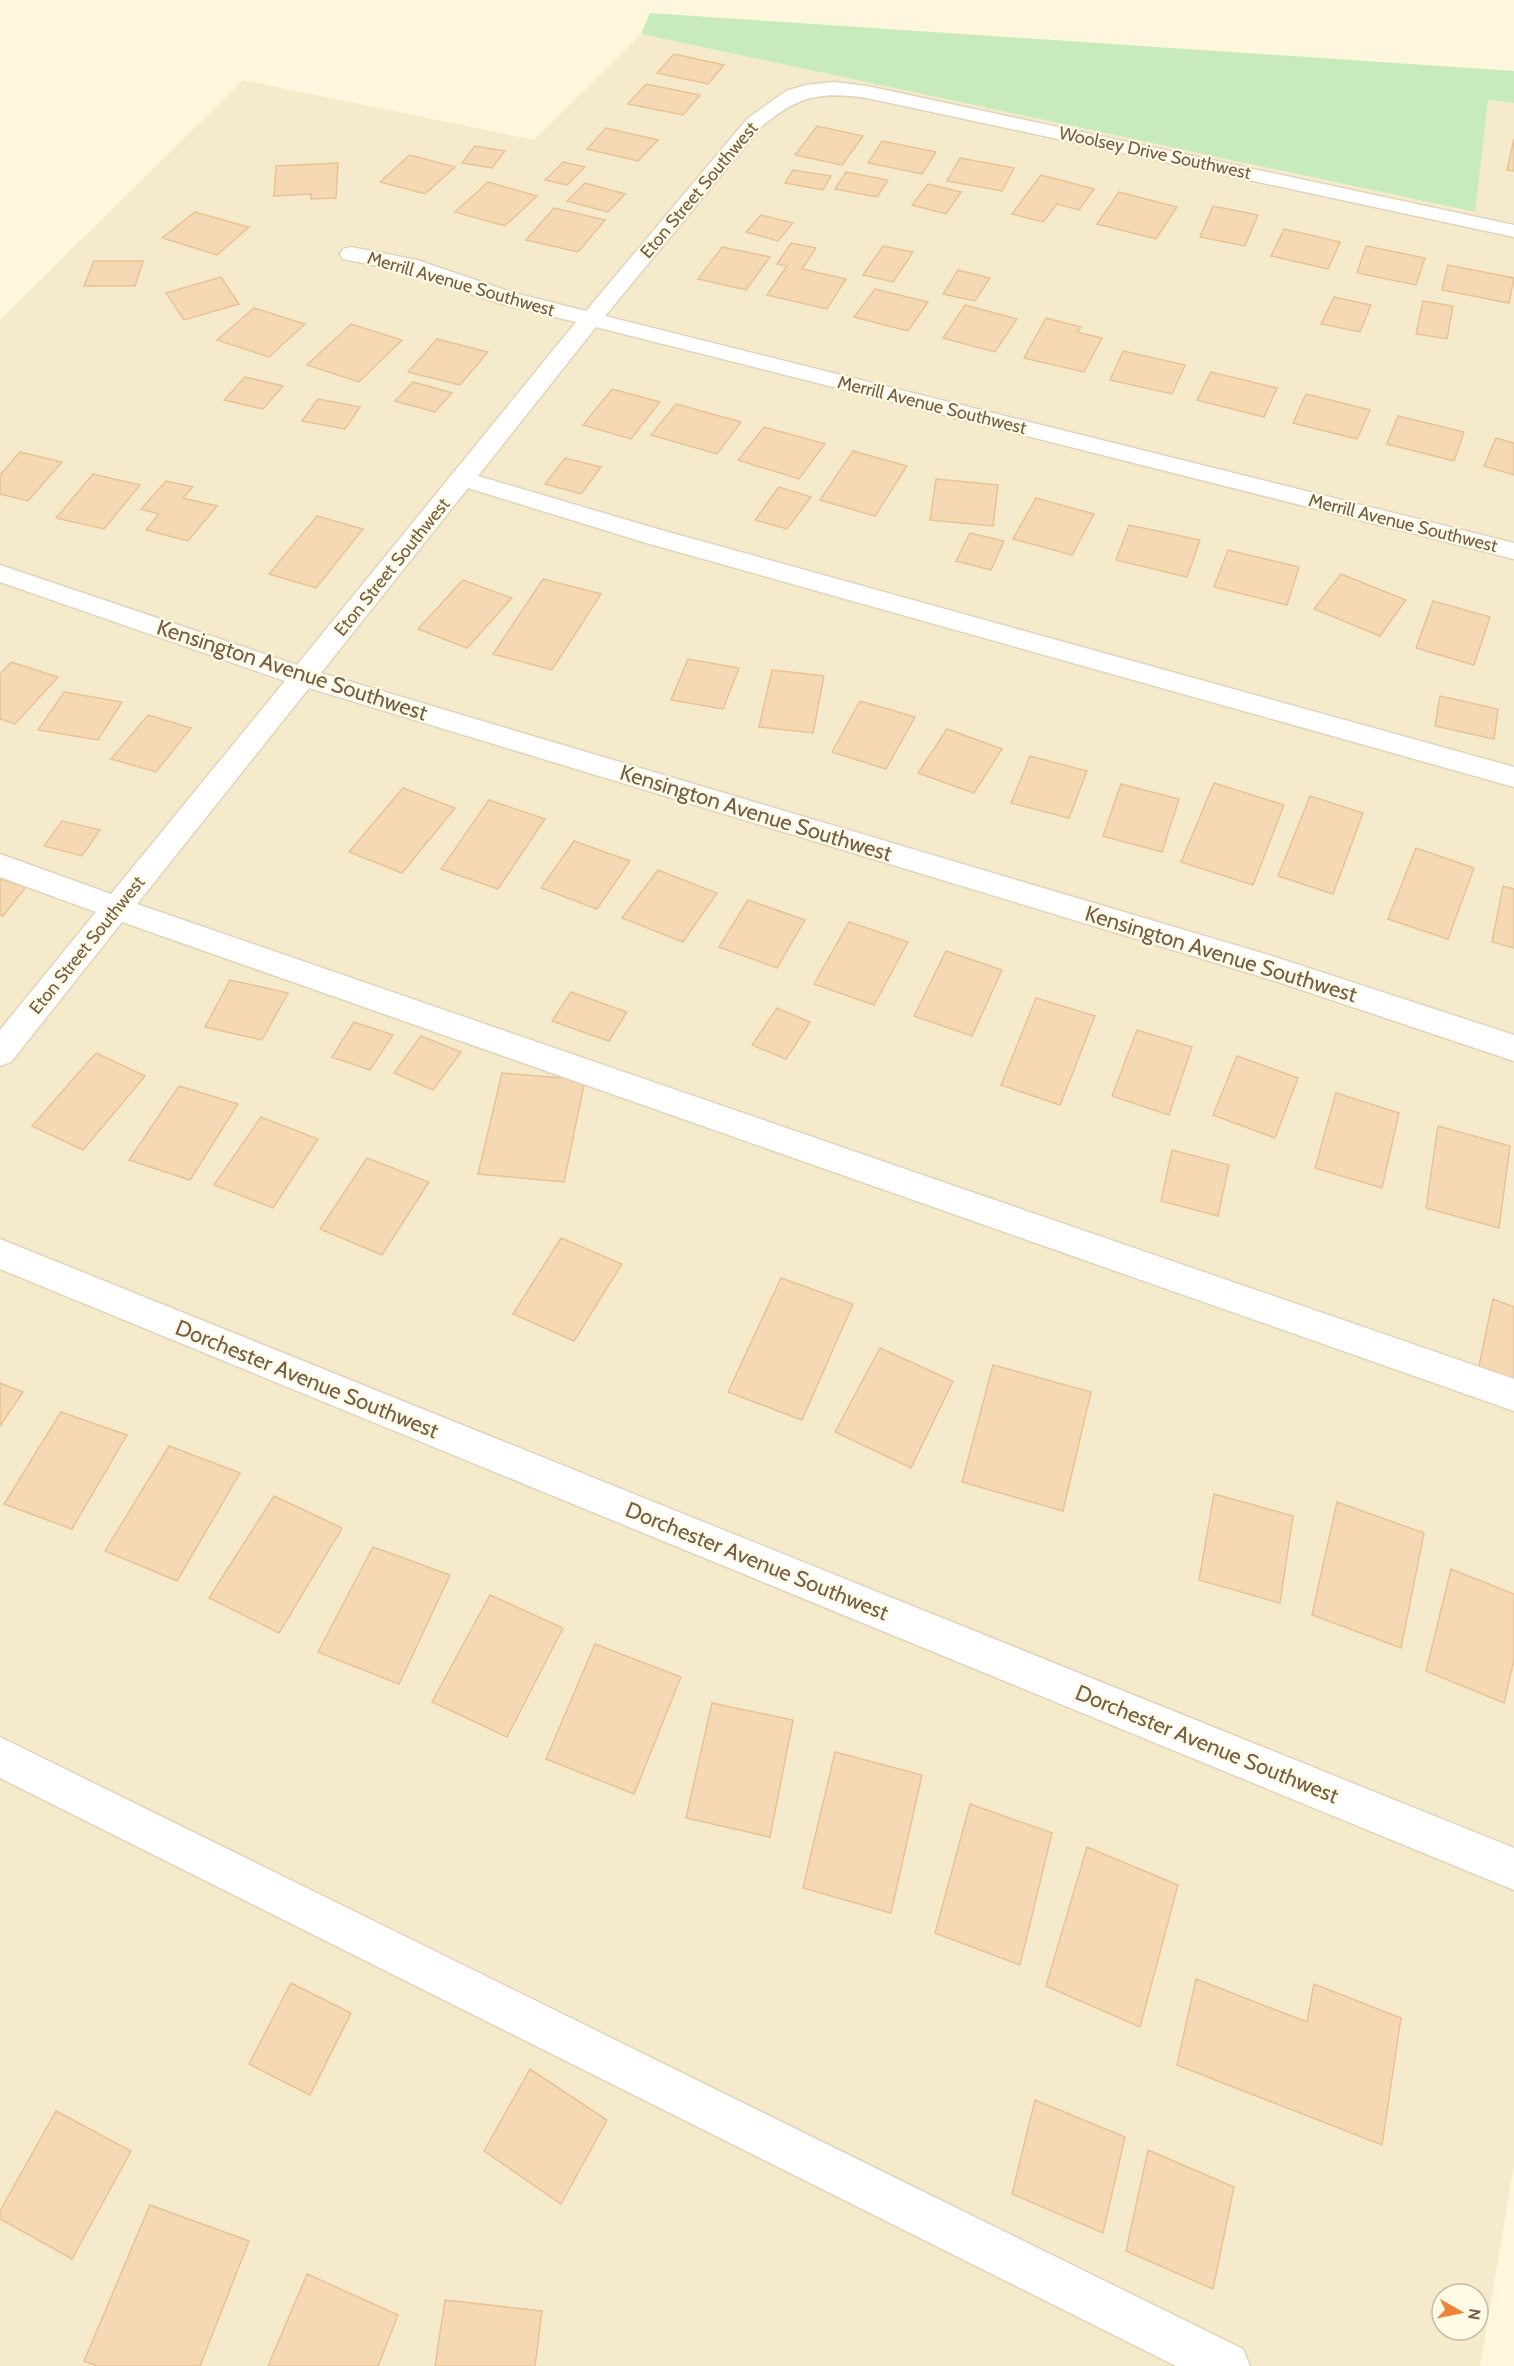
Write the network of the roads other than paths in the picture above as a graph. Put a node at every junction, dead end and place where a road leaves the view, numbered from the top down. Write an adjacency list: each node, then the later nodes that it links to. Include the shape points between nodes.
1 (795, 93): 2 (street, Woolsey Drive Southwest, via 837,87 867,92); 4 (street, Eton Street Southwest, via 772,106 754,123)
2 (1514, 231)
3 (351, 254): 4 (street, Merrill Avenue Southwest, via 409,265 506,298)
4 (591, 319): 5 (street, Eton Street Southwest); 6 (street, Merrill Avenue Southwest)
5 (463, 479): 8 (street, Eton Street Southwest); 9 (street, via 652,536)
6 (1514, 551)
7 (0, 573): 8 (street, Kensington Avenue Southwest)
8 (303, 677): 11 (street, Eton Street Southwest); 12 (street, Kensington Avenue Southwest, via 1264,966)
9 (1514, 777)
10 (0, 865): 11 (street)
11 (117, 908): 13 (street, Eton Street Southwest); 15 (street)
12 (1514, 1048)
13 (0, 1053)
14 (0, 1254): 17 (street, Dorchester Avenue Southwest)
15 (1514, 1395)
16 (0, 1757): 18 (street)
17 (1514, 1869)
18 (1226, 2366)

